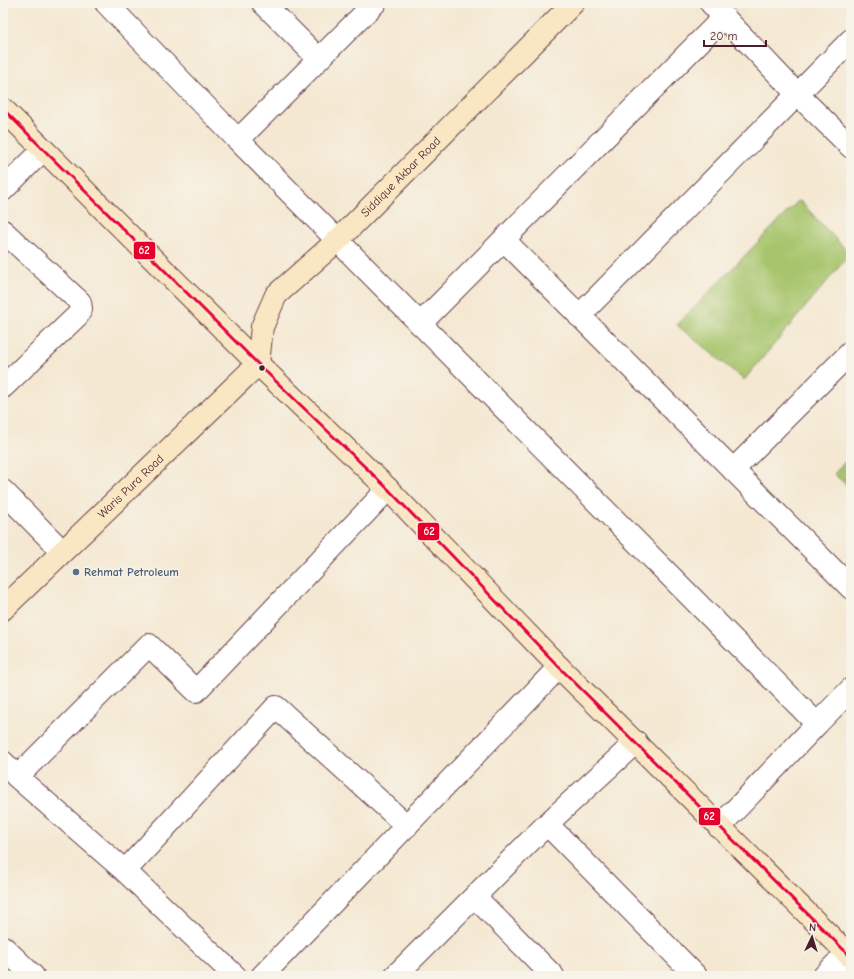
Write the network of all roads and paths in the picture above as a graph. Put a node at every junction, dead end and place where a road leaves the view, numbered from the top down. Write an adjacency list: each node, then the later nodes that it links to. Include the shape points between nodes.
1 (106, 3): 10 (street)
2 (263, 3): 7 (street)
3 (375, 3): 7 (street)
4 (573, 3): 15 (street, Siddique Akbar Road)
5 (718, 10): 8 (street); 16 (street)
6 (851, 40): 8 (street)
7 (319, 59): 10 (street)
8 (797, 94): 11 (street); 17 (street)
9 (3, 109): 12 (street)
10 (238, 140): 15 (street)
11 (851, 148)
12 (44, 150): 13 (street); 20 (street)
13 (3, 190)
14 (3, 231): 21 (street, via 80,302 81,309)
15 (338, 240): 18 (street); 20 (street, Siddique Akbar Road, via 276,295 262,327)
16 (504, 240): 17 (street); 18 (street)
17 (579, 316): 22 (street)
18 (420, 324): 30 (street)
19 (851, 352): 22 (street)
20 (258, 364): 23 (street); 25 (street, Waris Pura Road)
21 (3, 387)
22 (733, 470): 26 (street)
23 (388, 489): 28 (street); 32 (street, via 196,691 149,645)
24 (3, 491): 25 (street)
25 (62, 551): 27 (street, Waris Pura Road)
26 (851, 588)
27 (3, 609)
28 (559, 667): 31 (street); 34 (street)
29 (851, 689): 30 (street)
30 (817, 724): 35 (street)
31 (636, 742): 33 (street); 35 (street)
32 (10, 770): 36 (street)
33 (547, 824): 37 (street); 45 (street)
34 (407, 826): 36 (street, via 276,707); 43 (street)
35 (718, 827): 39 (street)
36 (125, 872): 42 (street)
37 (475, 897): 40 (street); 44 (street)
38 (3, 947): 41 (street)
39 (849, 955): 46 (street)
40 (400, 974)
41 (33, 976)
42 (235, 976)
43 (262, 976)
44 (553, 976)
45 (696, 976)
46 (824, 976)

